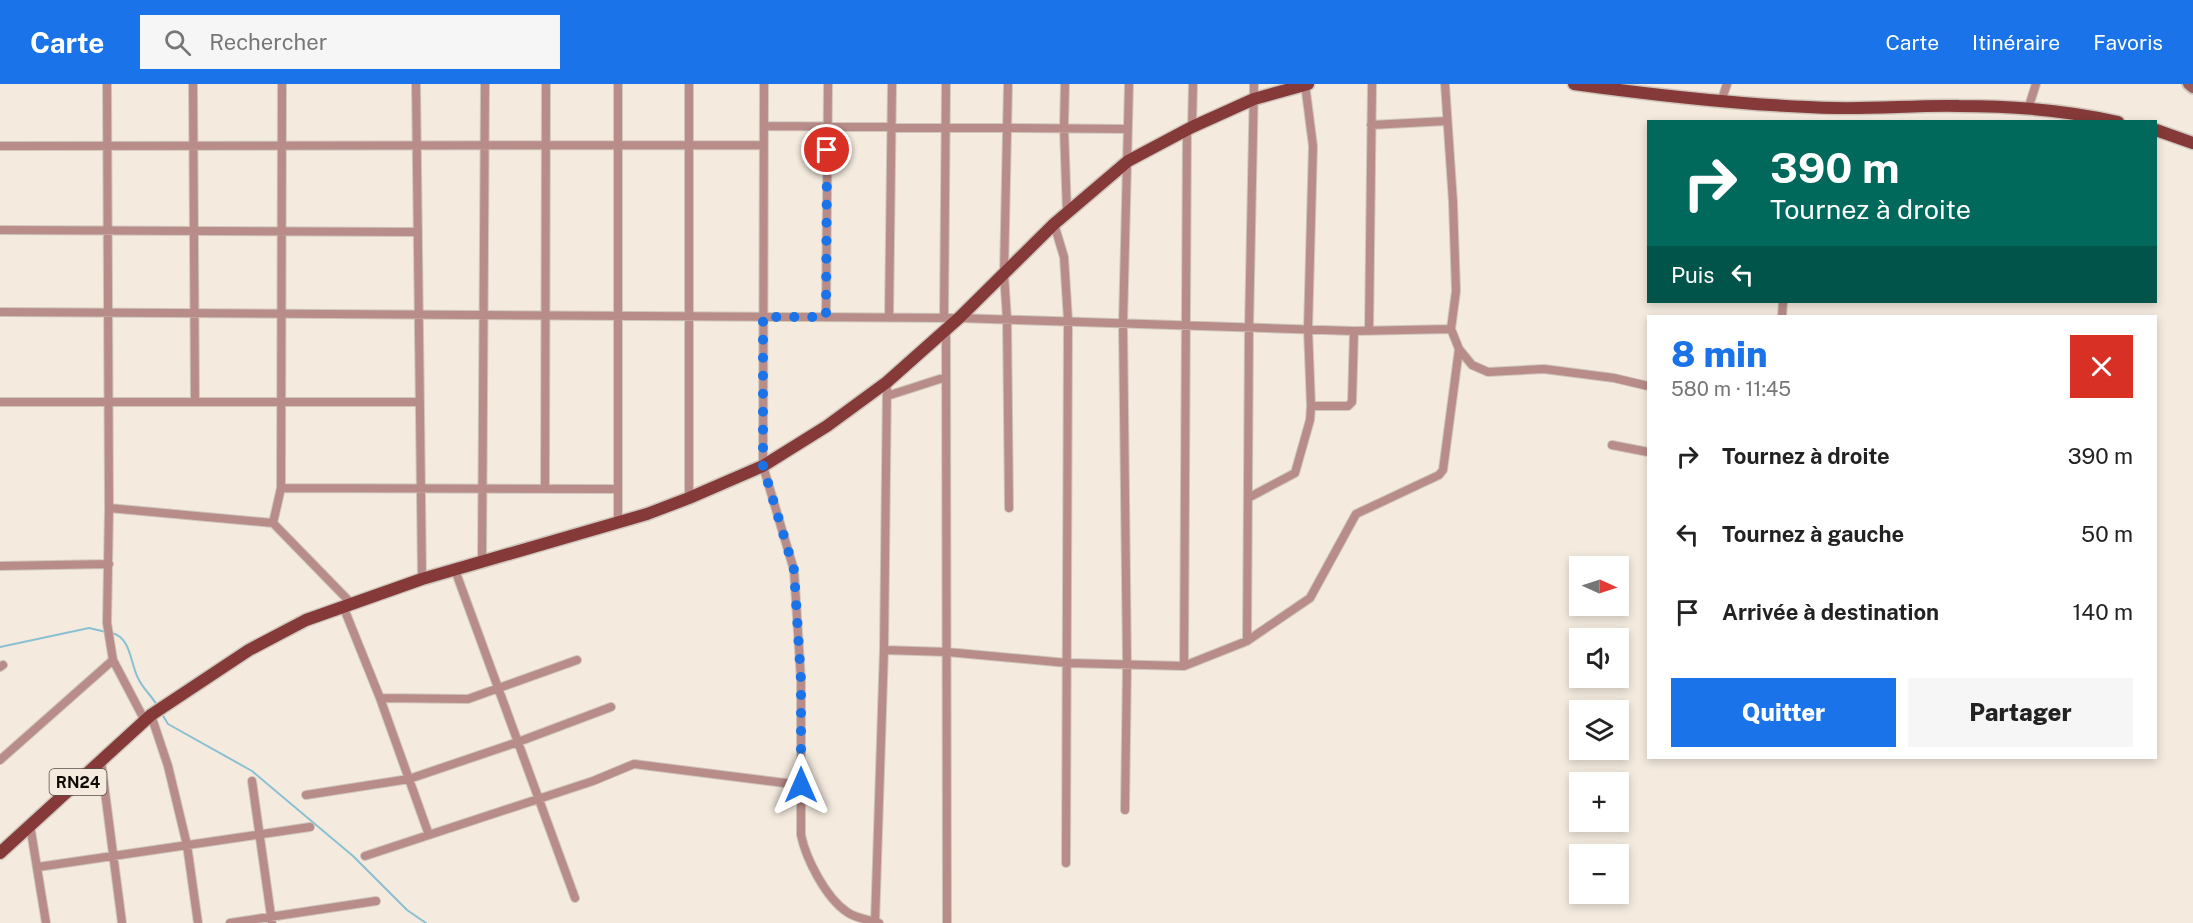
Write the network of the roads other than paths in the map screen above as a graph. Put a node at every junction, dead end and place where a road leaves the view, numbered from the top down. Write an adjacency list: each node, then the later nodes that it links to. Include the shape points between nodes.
1 (107, 84): 48 (street)
2 (193, 84): 49 (street)
3 (282, 84): 50 (street)
4 (416, 84): 51 (street)
5 (485, 84): 42 (street)
6 (546, 84): 43 (street)
7 (618, 84): 44 (street)
8 (689, 84): 45 (street)
9 (764, 84): 32 (street)
10 (828, 84): 33 (street)
11 (892, 84): 34 (street)
12 (946, 84): 35 (street)
13 (1008, 84): 36 (street)
14 (1065, 84): 37 (street)
15 (1128, 84): 39 (street)
16 (1192, 84): 38 (street)
17 (1254, 84): 26 (street)
18 (1306, 84): 26 (main road, RN24); 80 (street, via 1313,146)
19 (1372, 84): 31 (street)
20 (1444, 84): 30 (street)
21 (1574, 84): 27 (main road)
22 (1727, 84): 27 (street)
23 (2036, 84): 28 (street)
24 (2188, 84): 25 (main road)
25 (2193, 88)
26 (1254, 99): 38 (main road, RN24); 79 (street)
27 (1721, 102): 28 (main road, via 1839,108 1960,105)
28 (2028, 109): 29 (main road)
29 (2107, 120)
30 (1447, 121): 31 (street); 81 (street, via 1456,291)
31 (1371, 125): 83 (street)
32 (764, 126): 33 (street); 46 (street)
33 (828, 126): 34 (street); 71 (street)
34 (891, 127): 35 (street); 72 (street)
35 (946, 128): 36 (street); 76 (street)
36 (1007, 128): 37 (street); 60 (street)
37 (1064, 128): 39 (street); 53 (street)
38 (1189, 128): 52 (main road, RN24); 78 (street)
39 (1128, 129): 52 (street)
40 (2157, 130): 41 (main road)
41 (2193, 143)
42 (485, 145): 43 (street); 51 (street); 66 (street)
43 (546, 145): 44 (street); 67 (street)
44 (618, 145): 45 (street); 68 (street)
45 (689, 145): 46 (street); 69 (street)
46 (764, 145): 70 (street)
47 (0, 146): 48 (street)
48 (107, 146): 49 (street); 56 (street)
49 (193, 146): 50 (street); 57 (street)
50 (282, 146): 51 (street); 58 (street)
51 (417, 146): 59 (street)
52 (1128, 161): 53 (main road, RN24); 77 (street)
53 (1067, 213): 54 (main road, RN24)
54 (1054, 224): 60 (main road, RN24); 75 (street, via 1064,257)
55 (0, 230): 56 (street)
56 (108, 231): 57 (street); 62 (street)
57 (194, 231): 58 (street); 63 (street)
58 (281, 232): 59 (street); 64 (street)
59 (418, 232): 65 (street)
60 (1004, 273): 73 (main road, RN24); 74 (street)
61 (0, 312): 62 (street)
62 (108, 312): 63 (street); 90 (street)
63 (195, 313): 64 (street); 91 (street)
64 (281, 314): 65 (street); 92 (street)
65 (419, 315): 66 (street); 93 (street)
66 (484, 315): 67 (street); 100 (street)
67 (545, 315): 68 (street); 101 (street)
68 (618, 316): 69 (street); 102 (street)
69 (689, 316): 70 (street); 103 (street)
70 (763, 317): 71 (street); 97 (street)
71 (826, 317): 72 (street)
72 (889, 318): 76 (street)
73 (959, 318): 74 (street); 76 (main road, RN24)
74 (1007, 319): 75 (street); 106 (street)
75 (1068, 320): 77 (street); 120 (street)
76 (945, 324): 85 (street); 86 (main road, RN24)
77 (1124, 324): 78 (street); 121 (street)
78 (1186, 326): 79 (street); 122 (street)
79 (1249, 328): 80 (street); 104 (street)
80 (1308, 329): 82 (street); 94 (street)
81 (1451, 329): 83 (street); 84 (street)
82 (1354, 331): 83 (street); 94 (street, via 1352,402 1348,406)
83 (1369, 331)
84 (1459, 349): 87 (street, via 1472,365 1488,372 1544,369); 115 (street, via 1443,470 1439,476 1356,514 1310,598)
85 (946, 377): 88 (street); 117 (street)
86 (887, 382): 88 (street); 97 (main road, RN24)
87 (1647, 386)
88 (887, 396): 116 (street)
89 (0, 402): 90 (street)
90 (108, 402): 91 (street); 105 (street)
91 (195, 402): 92 (street)
92 (281, 402): 93 (street); 98 (street)
93 (420, 402): 99 (street)
94 (1311, 406): 104 (street, via 1295,473)
95 (1612, 445): 96 (street)
96 (1647, 453)
97 (763, 466): 103 (main road, RN24); 132 (street, via 794,570 801,680)
98 (281, 488): 99 (street); 107 (street)
99 (421, 489): 100 (street); 113 (street)
100 (483, 489): 101 (street); 109 (street)
101 (544, 489): 102 (street)
102 (618, 489): 108 (street)
103 (689, 498): 108 (main road, RN24)
104 (1248, 498): 115 (street)
105 (109, 508): 107 (street); 110 (street)
106 (1009, 508)
107 (273, 523): 114 (street)
108 (618, 523): 109 (main road, RN24)
109 (482, 562): 112 (main road, RN24)
110 (109, 564): 111 (street); 118 (street, via 107,623)
111 (0, 566)
112 (455, 570): 113 (main road, RN24); 123 (street)
113 (423, 579): 114 (main road, RN24)
114 (347, 604): 124 (street); 126 (main road, RN24, via 249,650)
115 (1247, 641): 122 (street)
116 (884, 650): 117 (street); 149 (street)
117 (947, 652): 120 (street); 154 (street)
118 (113, 660): 126 (street); 128 (street)
119 (577, 660): 123 (street)
120 (1067, 663): 121 (street); 144 (street)
121 (1126, 665): 122 (street); 135 (street)
122 (1184, 666)
123 (498, 688): 124 (street, via 468,699); 127 (street)
124 (380, 698): 130 (street)
125 (611, 707): 127 (street)
126 (151, 715): 129 (main road, RN24); 140 (street, via 168,766)
127 (518, 742): 130 (street); 134 (street)
128 (0, 760)
129 (100, 761): 136 (main road, RN24); 142 (street)
130 (410, 779): 133 (street); 139 (street)
131 (252, 781): 138 (street)
132 (801, 785): 134 (street, via 634,764); 149 (street, via 804,851 830,896 848,913)
133 (306, 795)
134 (539, 798): 139 (street); 146 (street)
135 (1125, 810)
136 (30, 825): 141 (main road, RN24); 145 (street)
137 (310, 827): 138 (street)
138 (259, 835): 140 (street); 148 (street)
139 (429, 835): 143 (street)
140 (186, 845): 142 (street); 152 (street)
141 (0, 853)
142 (113, 856): 145 (street); 151 (street)
143 (365, 856)
144 (1066, 863)
145 (38, 867): 150 (street)
146 (575, 898)
147 (376, 901): 148 (street)
148 (271, 920): 153 (street)
149 (877, 922)
150 (46, 923)
151 (122, 923)
152 (198, 923)
153 (230, 923)
154 (947, 923)

